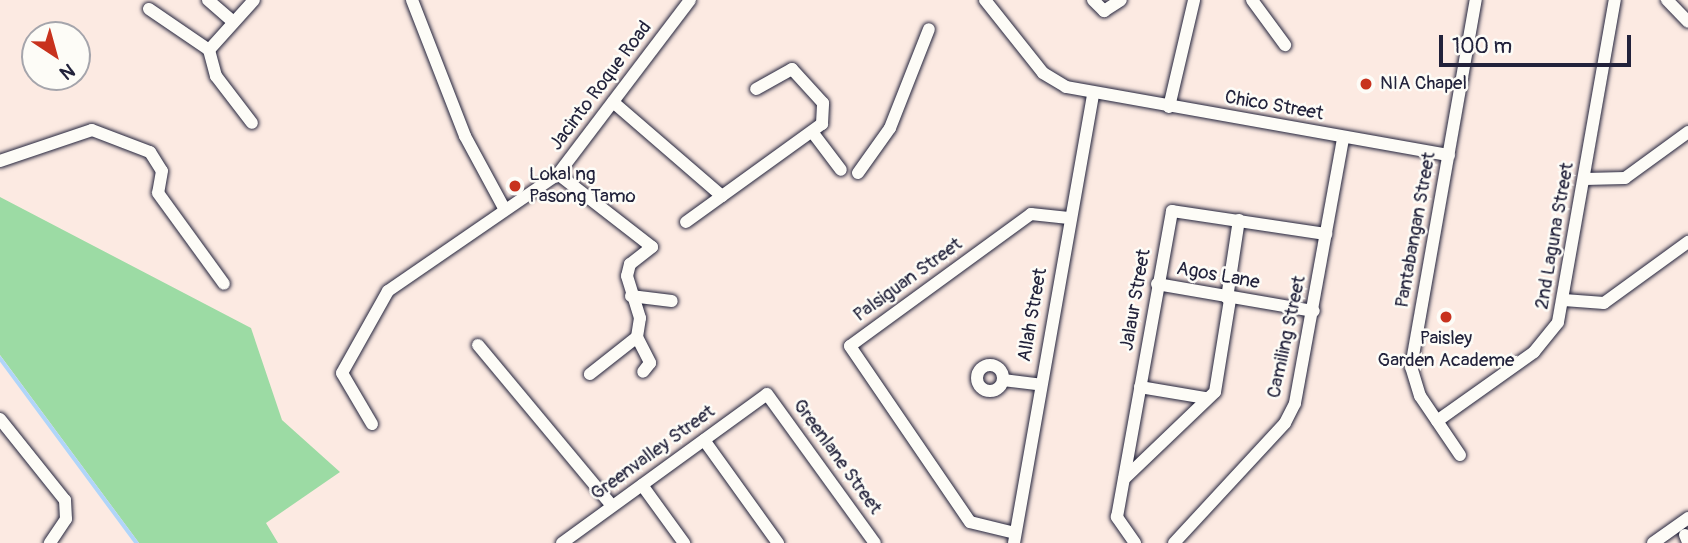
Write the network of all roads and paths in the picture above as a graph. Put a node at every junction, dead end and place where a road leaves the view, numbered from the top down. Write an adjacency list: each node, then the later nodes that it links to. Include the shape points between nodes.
1 (208, 0): 14 (street)
2 (254, 0): 14 (street)
3 (412, 0): 34 (street, via 465,136)
4 (690, 0): 21 (street, Jacinto Roque Road)
5 (985, 0): 20 (street, Chico Street, via 1043,73)
6 (1093, 0): 7 (street, via 1104,11)
7 (1121, 0)
8 (1194, 0): 22 (street)
9 (1252, 0): 17 (street)
10 (1476, 0): 27 (street, Pantabangan Street)
11 (1615, 0): 32 (street, 2nd Laguna Street)
12 (1667, 0): 15 (street)
13 (149, 9): 18 (street)
14 (233, 22): 18 (street)
15 (1688, 22)
16 (929, 29): 30 (street, via 890,128)
17 (1285, 45)
18 (209, 50): 23 (street, via 216,76)
19 (756, 89): 25 (street, via 792,69 803,76 826,113)
20 (1093, 94): 22 (street, Chico Street); 35 (street, Allah Street)
21 (613, 102): 31 (street, Jacinto Roque Road); 33 (street)
22 (1169, 107): 26 (street, Chico Street)
23 (252, 123)
24 (1688, 132): 32 (street, via 1625,178)
25 (813, 133): 29 (street); 33 (street)
26 (1343, 139): 27 (street, Chico Street); 38 (street, Camiling Street)
27 (1449, 155): 57 (street, Pantabangan Street, via 1411,367 1414,385)
28 (0, 161): 40 (street, via 92,130 150,152 162,171 158,193)
29 (841, 170)
30 (858, 173)
31 (558, 174): 34 (street, Jacinto Roque Road); 42 (street, via 652,247 630,264)
32 (1585, 179): 44 (street, 2nd Laguna Street)
33 (722, 196): 37 (street)
34 (504, 208): 58 (street, Jacinto Roque Road, via 397,281 381,302 342,373)
35 (1069, 218): 52 (street, Allah Street); 65 (street, Palsiguan Street, via 1031,214 850,346 970,522)
36 (1239, 220): 38 (street, Jalaur Street); 41 (street, Jalaur Street, via 1172,211); 43 (street)
37 (686, 222)
38 (1326, 234): 46 (street, Camiling Street)
39 (1688, 243): 44 (street, via 1604,303)
40 (225, 284)
41 (1157, 284): 43 (street, Agos Lane); 53 (street, Jalaur Street)
42 (631, 296): 45 (street); 47 (street, via 640,318)
43 (1228, 298): 46 (street, Agos Lane); 55 (street, via 1219,373)
44 (1564, 300): 57 (street, 2nd Laguna Street, via 1545,342)
45 (672, 301)
46 (1314, 311): 72 (street, Camiling Street, via 1285,423)
47 (637, 337): 49 (street, via 650,363); 50 (street)
48 (478, 345): 63 (street)
49 (643, 372)
50 (590, 374)
51 (1003, 380): 52 (street)
52 (1041, 384): 65 (street, Allah Street)
53 (1140, 387): 55 (street); 61 (street, Jalaur Street)
54 (767, 394): 59 (street, Greenvalley Street); 70 (street, Greenlane Street)
55 (1206, 398): 61 (street)
56 (0, 419): 66 (street, via 65,500 66,519)
57 (1437, 421): 60 (street, Pantabangan Street)
58 (372, 424)
59 (704, 440): 62 (street, Greenvalley Street); 69 (street)
60 (1460, 455)
61 (1124, 479): 71 (street, Jalaur Street, via 1116,517)
62 (642, 485): 63 (street, Greenvalley Street); 68 (street)
63 (612, 506): 67 (street, Greenvalley Street)
64 (1688, 519): 73 (street)
65 (1014, 538)
66 (50, 543)
67 (562, 543)
68 (684, 543)
69 (778, 543)
70 (876, 543)
71 (1135, 543)
72 (1174, 543)
73 (1653, 543)

